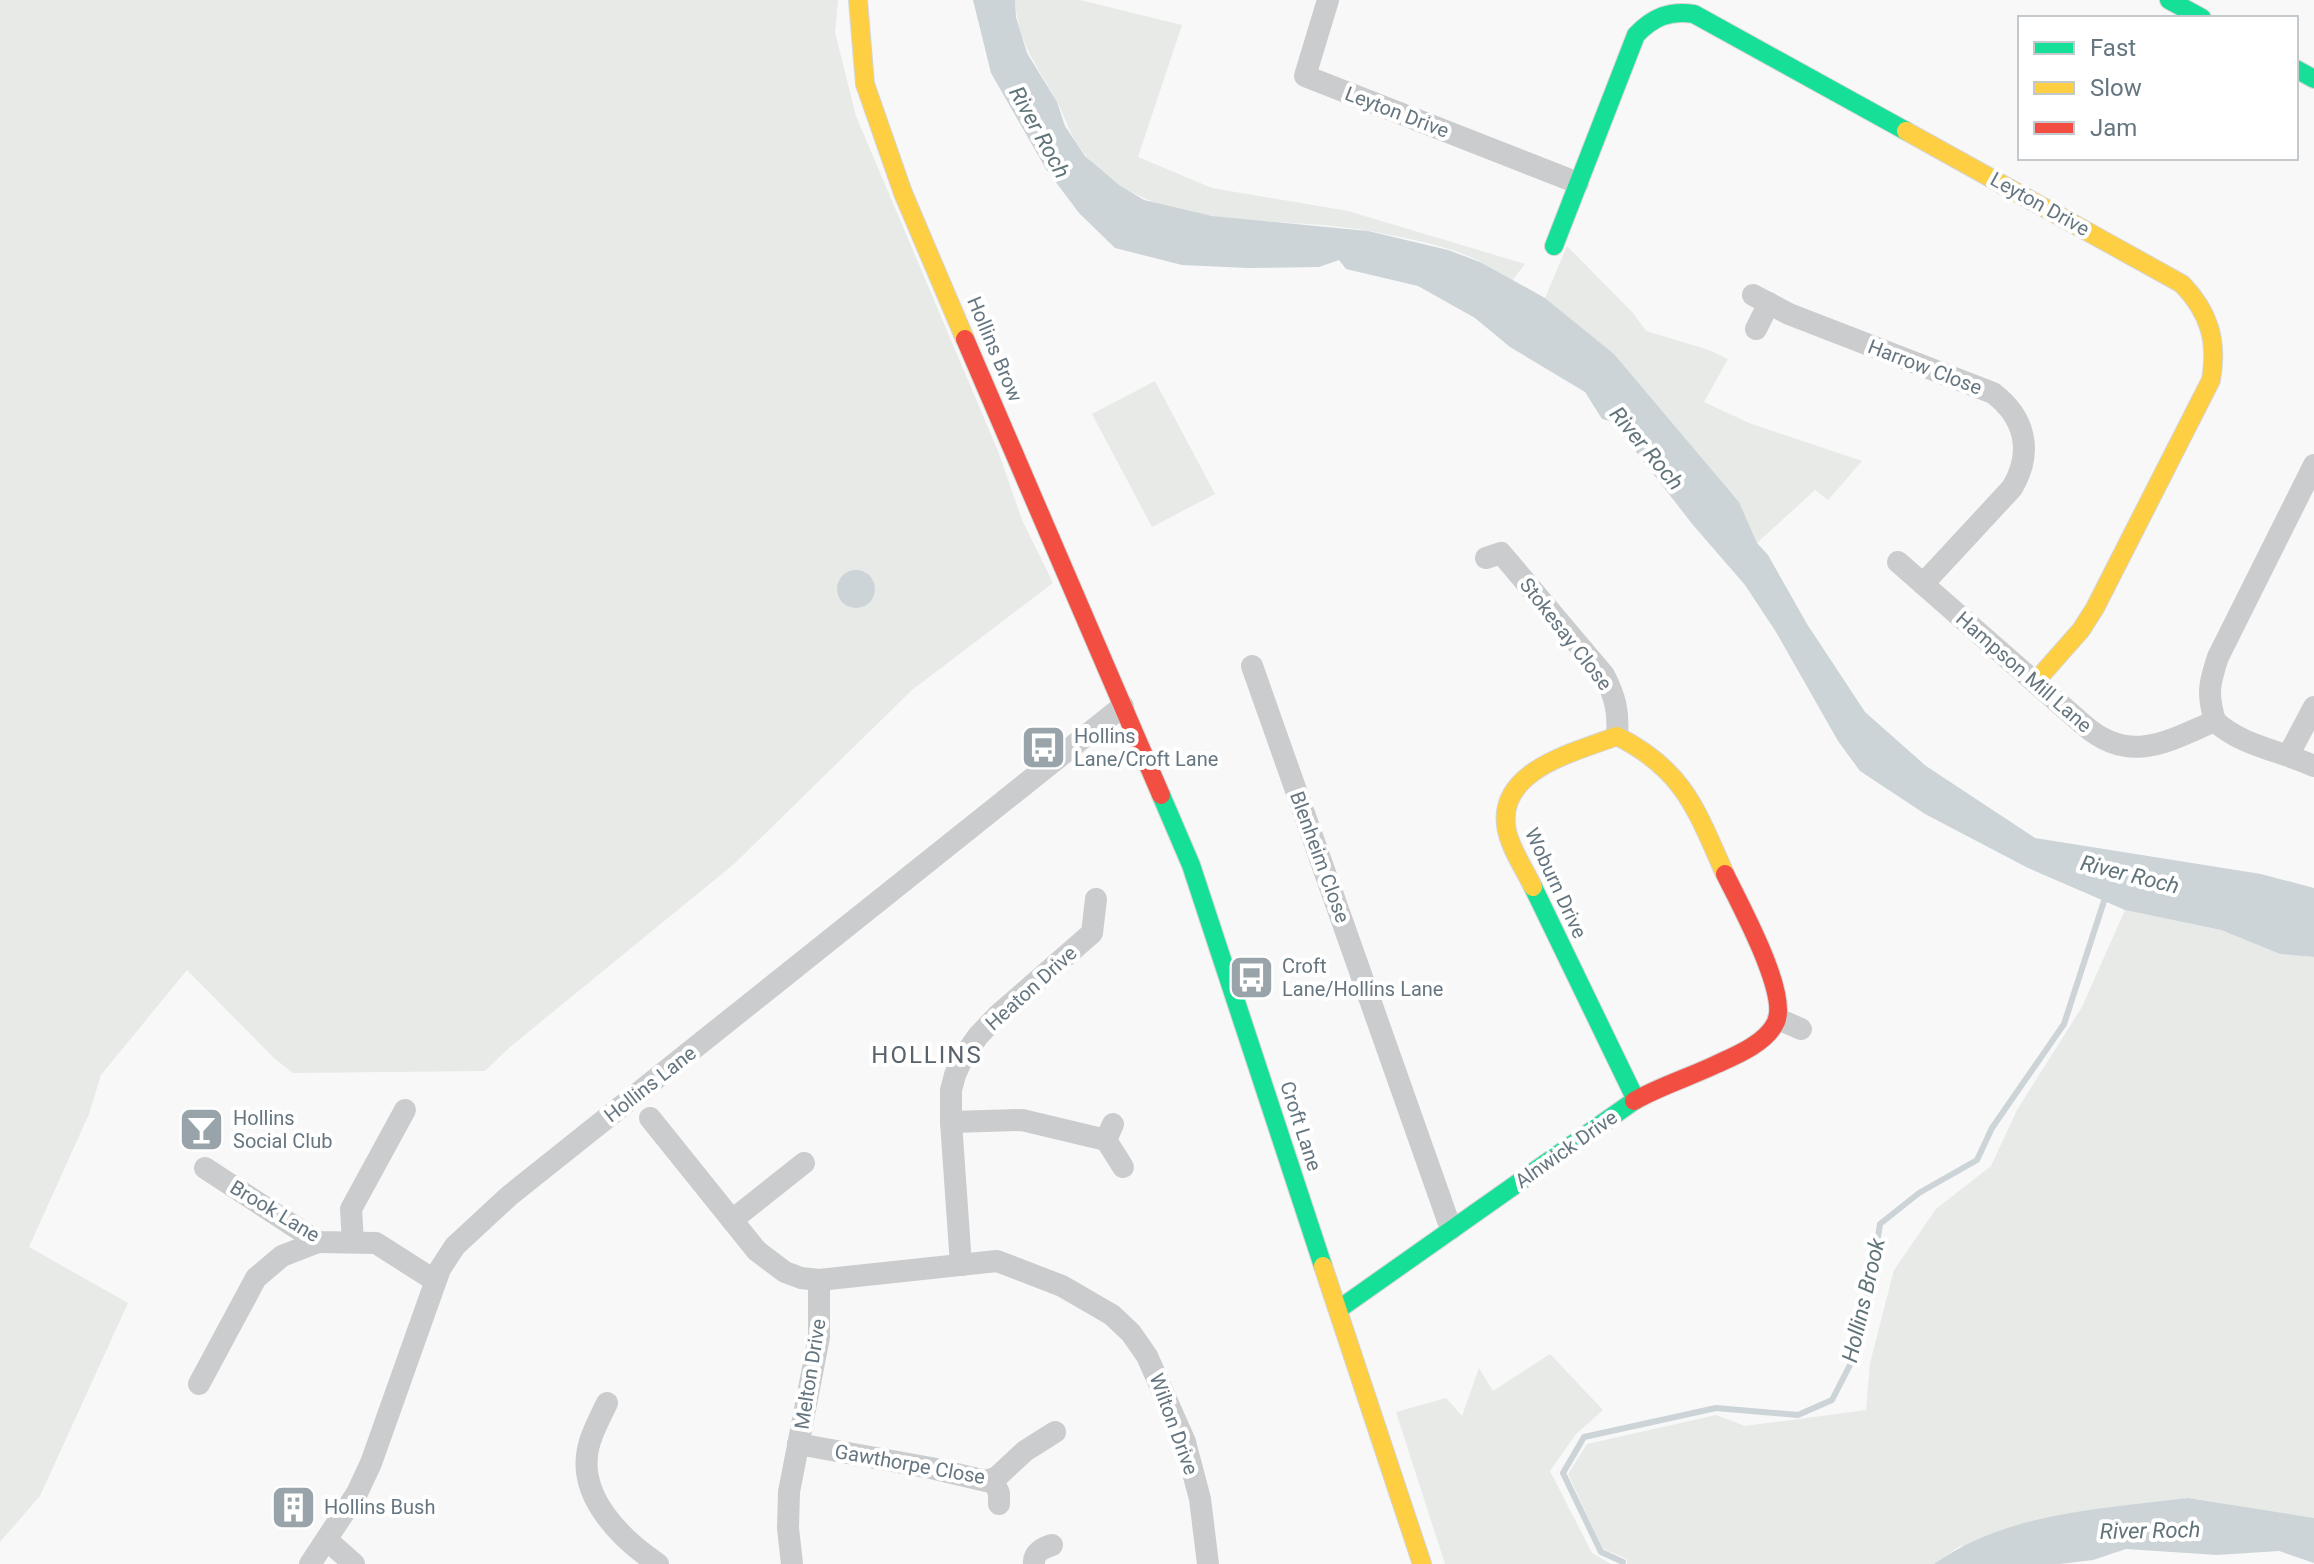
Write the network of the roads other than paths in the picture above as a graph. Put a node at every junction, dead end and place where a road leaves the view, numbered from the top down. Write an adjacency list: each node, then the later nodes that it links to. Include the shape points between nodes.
1 (858, 0): 14 (main road, Hollins Brow, via 865,84 903,193)
2 (1328, 0): 5 (street, Leyton Drive, via 1305,76)
3 (2169, 0): 4 (main road)
4 (2198, 16)
5 (1578, 183): 6 (main road, Leyton Drive); 13 (main road, Leyton Drive, via 1636,35 1653,18 1684,12 2170,276 2193,294 2213,332 2211,380 2095,608)
6 (1554, 246)
7 (1756, 329): 11 (street, Harrow Close, via 1761,299 1993,393 2011,409 2022,430 2025,454 2018,478)
8 (2314, 465): 16 (street, via 2218,657 2209,682)
9 (1486, 558): 17 (street, Stokesay Close, via 1501,553 1604,675 1614,693)
10 (1898, 562): 11 (street, Hampson Mill Lane)
11 (1923, 584): 13 (street, Hampson Mill Lane)
12 (1252, 666): 31 (street, Blenheim Close)
13 (2036, 681): 16 (street, Hampson Mill Lane, via 2095,735 2130,748 2155,746)
14 (1123, 706): 35 (street, Hollins Lane, via 509,1196 455,1246); 37 (main road, Croft Lane, via 1191,865)
15 (2314, 707): 18 (street)
16 (2215, 721): 18 (street, via 2235,736)
17 (1617, 736): 21 (main road, via 1654,755 1683,786 1763,956 1777,992); 23 (main road, Woburn Drive, via 1530,775 1515,787 1506,820 1507,833)
18 (2289, 754): 19 (street)
19 (2314, 766)
20 (1096, 899): 26 (street, Heaton Drive, via 1092,933 998,1015 962,1059 951,1090)
21 (1778, 1019): 22 (street); 23 (main road, Alnwick Drive, via 1770,1035 1751,1048)
22 (1801, 1029)
23 (1636, 1100): 31 (main road, Alnwick Drive)
24 (405, 1110): 33 (street, via 351,1209)
25 (650, 1118): 30 (street)
26 (951, 1122): 28 (street, via 1022,1120 1110,1132); 34 (street, Heaton Drive)
27 (804, 1163): 30 (street)
28 (1123, 1167)
29 (205, 1168): 32 (street, Brook Lane)
30 (732, 1220): 36 (street, via 757,1251 785,1272)
31 (1451, 1229): 37 (main road, Alnwick Drive)
32 (318, 1242): 33 (street, Brook Lane); 38 (street, via 282,1256 256,1278)
33 (353, 1242): 35 (street, Brook Lane, via 376,1243)
34 (961, 1265): 36 (street, Wilton Drive); 51 (street, Wilton Drive, via 997,1261 1062,1286 1112,1315 1131,1333 1161,1383 1185,1442 1200,1499)
35 (434, 1280): 44 (street, Hollins Lane, via 371,1463)
36 (819, 1280): 41 (street, Melton Drive, via 819,1337)
37 (1339, 1309): 52 (main road, Croft Lane)
38 (199, 1384)
39 (607, 1403): 48 (street, via 587,1450 591,1491 607,1517)
40 (1055, 1432): 42 (street, Gawthorpe Close)
41 (798, 1444): 42 (street, Gawthorpe Close); 49 (street, Melton Drive, via 789,1492)
42 (993, 1480): 43 (street)
43 (999, 1504)
44 (327, 1540): 46 (street, Hollins Lane); 47 (street)
45 (1052, 1545): 50 (street, via 1040,1551)
46 (310, 1564)
47 (354, 1564)
48 (658, 1564)
49 (792, 1564)
50 (1034, 1564)
51 (1208, 1564)
52 (1422, 1564)

